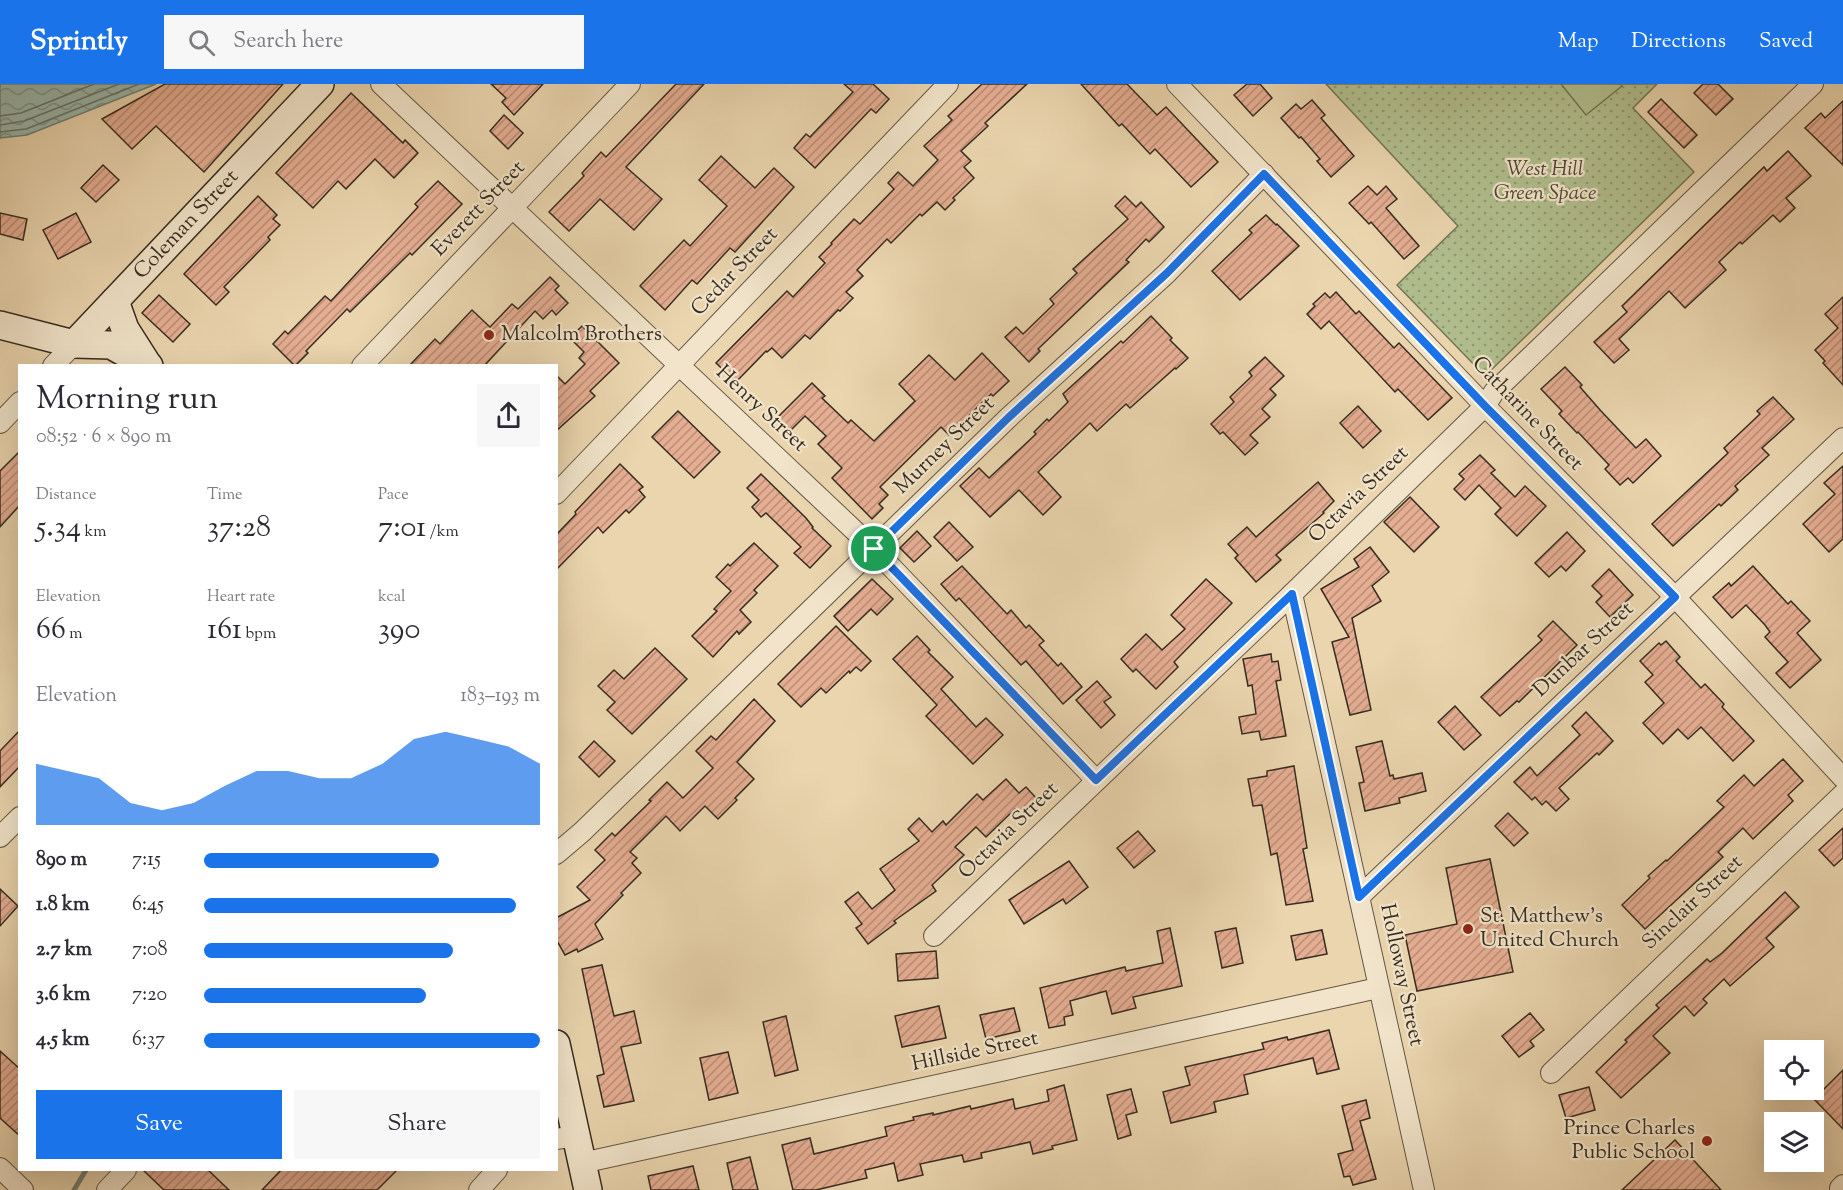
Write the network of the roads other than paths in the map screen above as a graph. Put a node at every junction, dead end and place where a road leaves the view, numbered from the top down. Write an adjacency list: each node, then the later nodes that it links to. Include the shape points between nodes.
1 (320, 84): 9 (main road, Coleman Street)
2 (381, 84): 8 (street, Henry Street)
3 (630, 84): 8 (street, Everett Street)
4 (948, 84): 17 (street, Cedar Street)
5 (1177, 84): 7 (street, Catharine Street)
6 (1813, 84): 19 (street, Octavia Street, via 1502,384)
7 (1264, 174): 19 (street, Catharine Street); 23 (street, Murney Street, via 1167,273 1008,418)
8 (513, 208): 16 (street, Everett Street); 17 (street, Henry Street)
9 (115, 301): 11 (main road, Coleman Street); 15 (main road, via 125,329)
10 (0, 325): 11 (main road)
11 (74, 344): 12 (street, Coleman Street); 13 (main road); 14 (main road, via 111,345)
12 (55, 364)
13 (99, 364)
14 (145, 364)
15 (148, 364)
16 (364, 364)
17 (679, 365): 22 (street, Cedar Street); 23 (street, Henry Street)
18 (18, 404): 20 (street)
19 (1485, 406): 24 (street, Octavia Street); 25 (street, Catharine Street)
20 (0, 423)
21 (1843, 438): 25 (street, Dunbar Street)
22 (558, 492)
23 (874, 549): 27 (street, Henry Street); 31 (street, Murney Street)
24 (1292, 594): 27 (street, Octavia Street); 32 (street, Holloway Street)
25 (1675, 597): 26 (street, Catharine Street); 32 (street, Dunbar Street)
26 (1843, 778)
27 (1096, 780): 33 (street, Octavia Street)
28 (1843, 794): 36 (street, Sinclair Street)
29 (18, 819): 30 (street)
30 (0, 837)
31 (558, 852)
32 (1359, 897): 34 (street, Holloway Street)
33 (934, 936)
34 (1378, 988): 38 (street, Hillside Street); 46 (street, Holloway Street)
35 (558, 1062): 37 (main road)
36 (1551, 1073)
37 (565, 1125): 38 (main road)
38 (582, 1163): 45 (main road)
39 (0, 1168): 42 (street)
40 (125, 1171): 43 (street)
41 (495, 1171): 44 (street)
42 (23, 1190)
43 (107, 1190)
44 (479, 1190)
45 (588, 1190)
46 (1424, 1190)

